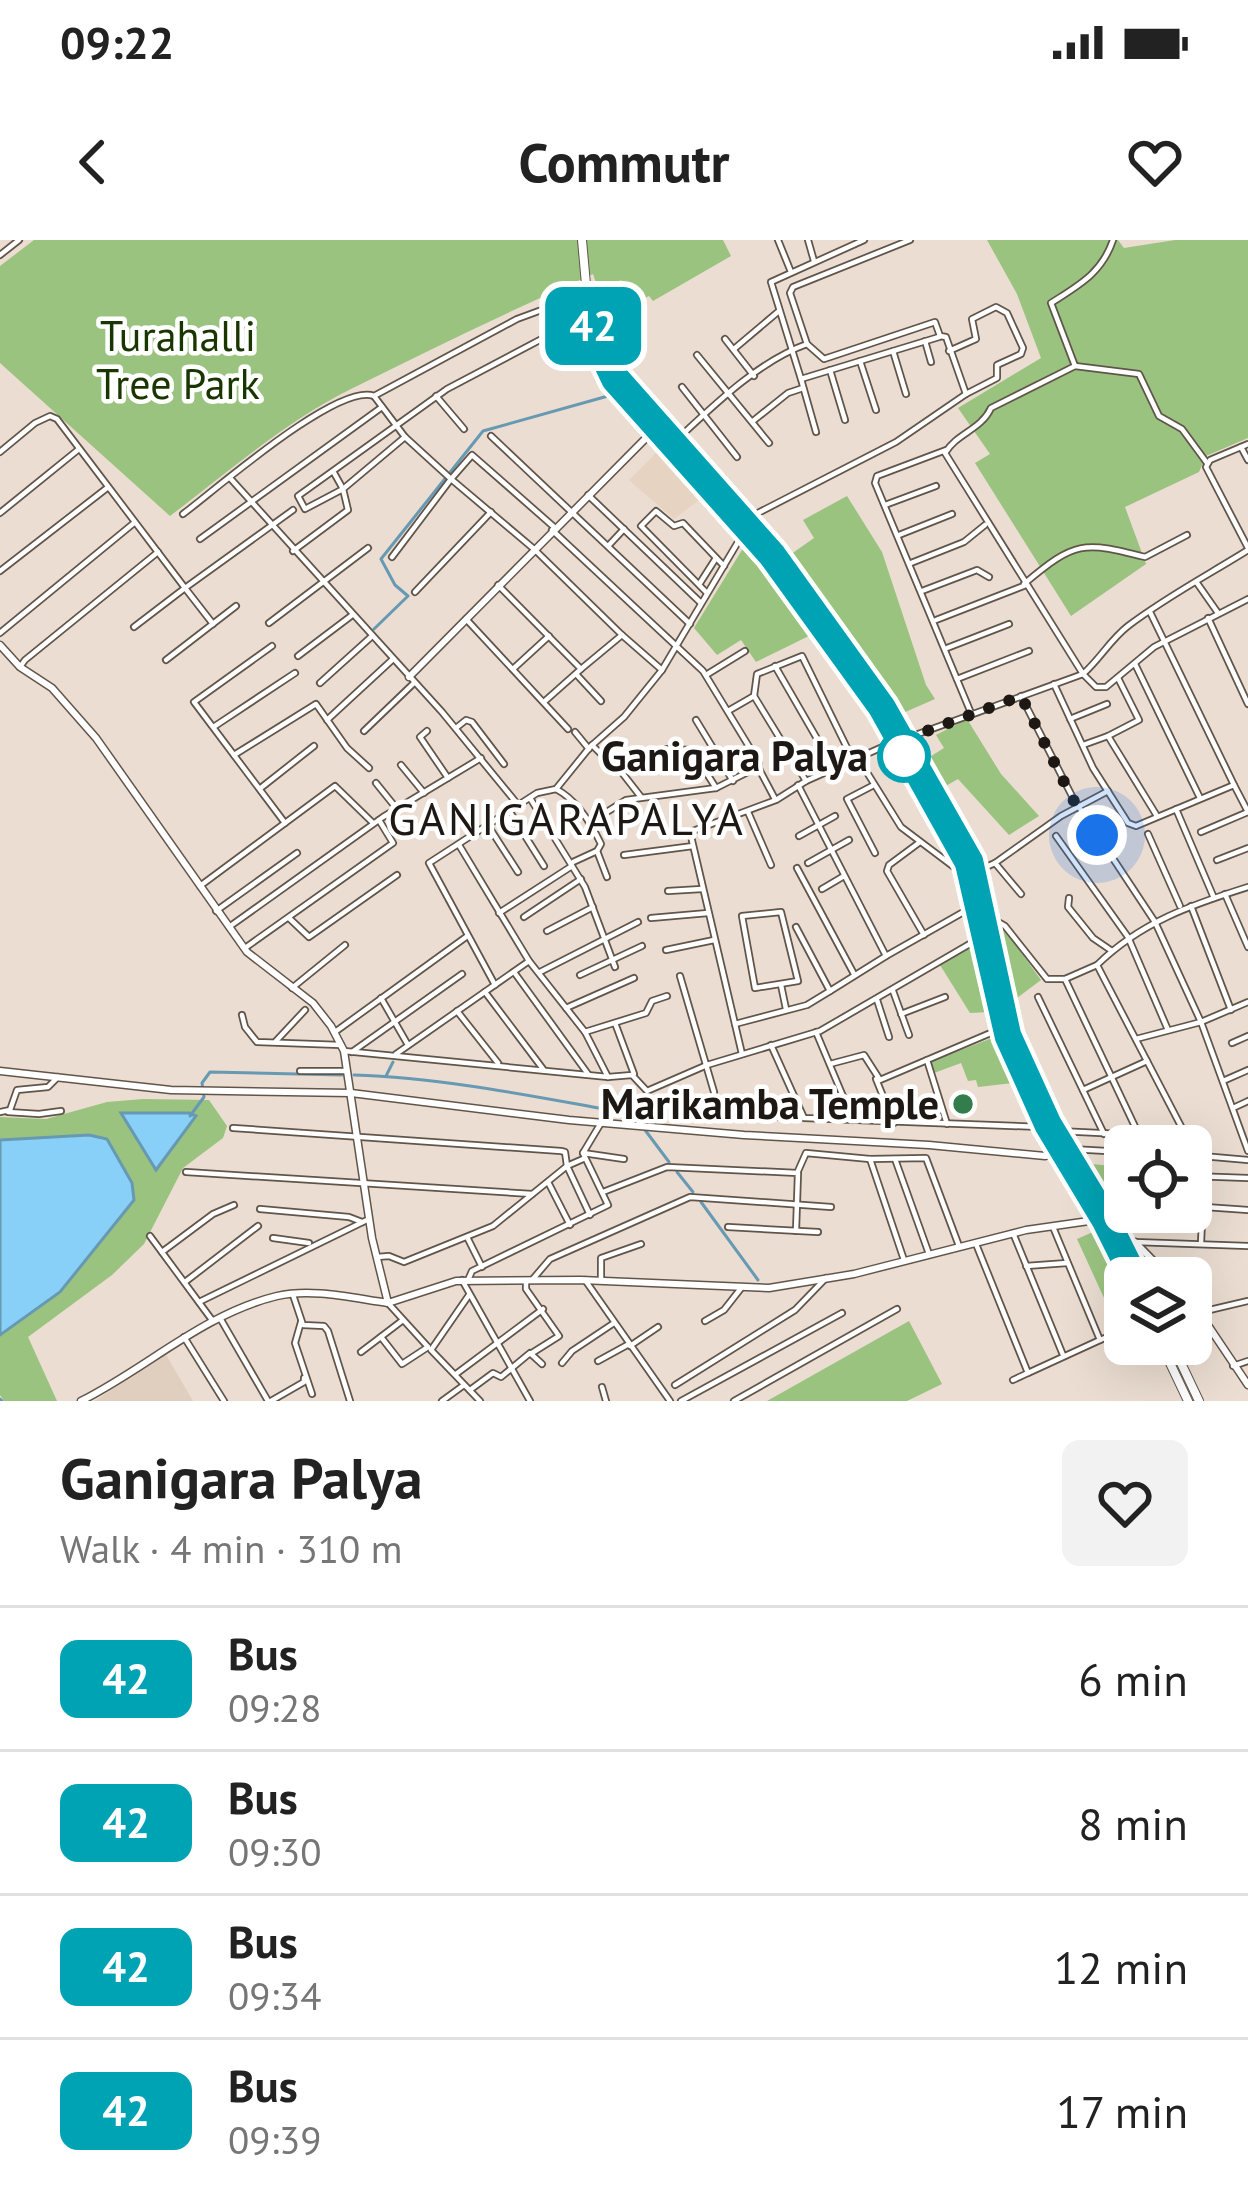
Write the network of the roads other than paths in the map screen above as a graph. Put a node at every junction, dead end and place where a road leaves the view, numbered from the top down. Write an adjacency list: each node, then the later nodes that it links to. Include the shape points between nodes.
1 (19, 240): 8 (street)
2 (582, 240): 11 (main road)
3 (778, 240): 10 (street)
4 (808, 240): 9 (street)
5 (864, 240): 9 (street)
6 (1113, 240): 25 (street, via 1089,278 1051,303)
7 (912, 241): 17 (street, via 793,287)
8 (0, 255)
9 (814, 261): 10 (street)
10 (791, 272): 12 (street, via 771,283)
11 (585, 294): 13 (main road); 34 (street, via 517,320)
12 (778, 311): 18 (street); 19 (street)
13 (590, 314): 35 (street); 42 (main road, via 605,372)
14 (940, 336): 16 (street); 17 (street, via 935,322 824,359); 21 (street)
15 (725, 339): 18 (street)
16 (925, 341): 20 (street); 24 (street)
17 (807, 344): 19 (street)
18 (734, 350): 27 (street)
19 (791, 350): 27 (street); 28 (street)
20 (893, 351): 23 (street); 32 (street)
21 (950, 351): 33 (street); 33 (street, via 976,339 972,319 996,307 1007,313 1022,348 997,365 997,378)
22 (697, 355): 31 (street)
23 (860, 361): 26 (street); 37 (street)
24 (931, 362)
25 (1076, 366): 51 (street, via 991,409 986,422); 55 (street, via 1139,374 1159,416 1182,429)
26 (830, 370): 28 (street); 39 (street)
27 (754, 376): 31 (street)
28 (801, 380): 30 (street)
29 (682, 387): 38 (street)
30 (803, 388): 40 (street); 44 (street)
31 (730, 394): 38 (street); 40 (street)
32 (906, 394)
33 (966, 394): 74 (street, via 912,433 769,505)
34 (374, 396): 36 (street); 57 (street, via 348,397)
35 (436, 396): 41 (street); 43 (street)
36 (382, 407): 41 (street); 63 (street)
37 (876, 410)
38 (705, 416): 48 (street); 53 (street)
39 (844, 420)
40 (752, 423): 47 (street)
41 (394, 424): 46 (street); 56 (street)
42 (657, 428): 48 (main road); 62 (street)
43 (464, 430)
44 (816, 431)
45 (490, 436): 66 (street)
46 (405, 437): 58 (street); 61 (street)
47 (769, 443)
48 (672, 444): 74 (main road)
49 (1245, 446): 54 (street); 55 (street)
50 (79, 449): 52 (street, via 50,416); 60 (street); 68 (street)
51 (948, 449): 64 (street, via 877,476); 72 (street)
52 (0, 452)
53 (737, 457)
54 (1248, 460)
55 (1208, 464): 83 (street)
56 (333, 471): 61 (street); 61 (street, via 297,498 308,510)
57 (230, 478): 63 (street); 69 (street)
58 (451, 479): 67 (street); 75 (street, via 472,454); 86 (street)
59 (936, 486): 64 (street)
60 (107, 488): 71 (street); 90 (street)
61 (343, 489): 84 (street, via 348,510)
62 (588, 495): 66 (street); 76 (street)
63 (251, 503): 73 (street); 79 (street)
64 (885, 505): 77 (street)
65 (293, 510): 73 (street)
66 (572, 510): 75 (street); 80 (street)
67 (490, 512): 82 (street); 98 (street)
68 (0, 513)
69 (183, 514)
70 (952, 514): 77 (street)
71 (134, 523): 85 (street); 115 (street)
72 (987, 524): 88 (street); 96 (street)
73 (272, 527): 84 (street); 97 (street)
74 (747, 527): 89 (street); 159 (main road)
75 (553, 528): 82 (street); 122 (street)
76 (624, 529): 80 (street); 102 (street)
77 (898, 535): 88 (street)
78 (1187, 536): 96 (street, via 1145,557 1093,544 1049,563)
79 (200, 538)
80 (609, 545): 112 (street)
81 (368, 548): 93 (street)
82 (534, 549): 94 (street); 116 (street)
83 (1248, 549): 92 (street)
84 (293, 551): 93 (street)
85 (158, 552): 97 (street); 131 (street)
86 (392, 557)
87 (716, 558): 89 (street); 95 (street); 95 (street, via 683,523 675,526 658,511 641,526)
88 (910, 563): 99 (street)
89 (724, 566): 100 (street)
90 (0, 571)
91 (989, 577): 99 (street, via 976,570)
92 (1196, 581): 104 (street); 105 (street)
93 (322, 583): 106 (street); 110 (street)
94 (498, 585): 108 (street); 117 (street)
95 (699, 585): 100 (street)
96 (1025, 585): 109 (street); 136 (street)
97 (184, 588): 111 (street); 114 (street)
98 (415, 592)
99 (922, 592): 109 (street)
100 (707, 593): 102 (street)
101 (1248, 599): 105 (street)
102 (701, 603): 112 (street)
103 (236, 606): 111 (street)
104 (1150, 610): 119 (street); 136 (street)
105 (1218, 613): 107 (street)
106 (351, 616): 118 (street); 126 (street)
107 (1208, 618): 119 (street); 148 (street)
108 (466, 619): 132 (street); 140 (street)
109 (935, 621): 123 (street)
110 (269, 623)
111 (213, 624): 127 (street)
112 (690, 624): 122 (street)
113 (1009, 624): 123 (street)
114 (134, 627)
115 (0, 633)
116 (622, 635): 133 (street); 134 (street)
117 (549, 636): 132 (street); 134 (street)
118 (371, 637): 128 (street); 141 (street)
119 (1164, 642): 129 (street); 177 (street)
120 (0, 645): 131 (street)
121 (272, 646): 154 (street, via 195,699)
122 (679, 647): 133 (street); 137 (street)
123 (946, 649): 139 (street)
124 (1029, 651): 139 (street)
125 (745, 652): 137 (street)
126 (298, 656)
127 (166, 660)
128 (392, 660): 140 (street); 152 (street)
129 (1135, 664): 138 (street); 186 (street)
130 (775, 666): 143 (street, via 754,677); 166 (street, via 802,656); 171 (street)
131 (20, 668): 229 (street, via 52,688 96,738)
132 (513, 669): 146 (street)
133 (662, 670): 162 (street)
134 (579, 672): 145 (street); 146 (street)
135 (296, 673): 154 (street)
136 (1083, 674): 138 (street, via 1096,687); 142 (street)
137 (706, 675): 149 (street)
138 (1118, 678): 158 (street, via 1138,720)
139 (957, 679): 150 (street)
140 (411, 680): 155 (street); 156 (street)
141 (320, 683)
142 (1054, 684): 144 (street); 151 (street)
143 (754, 696): 149 (street); 174 (street)
144 (1021, 696): 150 (street); 189 (street)
145 (601, 701)
146 (544, 702): 162 (street)
147 (1107, 704): 151 (street)
148 (1248, 704)
149 (728, 711): 169 (street)
150 (970, 713): 159 (street)
151 (1070, 719): 160 (street)
152 (327, 720): 164 (street, via 314,704); 170 (street)
153 (696, 720): 173 (street)
154 (213, 728): 164 (street)
155 (456, 728): 165 (street); 167 (street, via 472,722)
156 (364, 731)
157 (427, 731): 172 (street, via 420,737)
158 (1108, 736): 160 (street); 196 (street)
159 (900, 740): 166 (street); 223 (main road)
160 (1083, 745): 182 (street)
161 (314, 746): 180 (street)
162 (590, 747): 181 (street); 184 (street, via 605,752)
163 (666, 749): 179 (street, via 692,750)
164 (234, 754): 180 (street)
165 (481, 758): 172 (street); 188 (street)
166 (856, 759): 171 (street); 178 (street)
167 (504, 764)
168 (401, 765): 183 (street)
169 (758, 767): 173 (street); 187 (street)
170 (368, 768)
171 (834, 768): 174 (street)
172 (448, 778): 183 (street)
173 (733, 781): 179 (street)
174 (806, 781): 176 (street)
175 (376, 783): 191 (street)
176 (797, 785): 187 (street); 201 (street)
177 (1234, 785): 186 (street); 194 (street)
178 (873, 786): 207 (street); 214 (street, via 847,799)
179 (716, 788): 184 (street)
180 (260, 789): 198 (street)
181 (556, 789): 185 (street); 199 (street)
182 (1108, 790): 189 (street); 196 (street, via 1128,823)
183 (424, 793): 191 (street)
184 (640, 796): 199 (street)
185 (530, 798): 188 (street); 219 (street)
186 (1200, 798): 190 (street)
187 (776, 800): 193 (street)
188 (519, 806): 192 (street)
189 (1078, 806): 218 (street); 250 (street)
190 (1176, 808): 196 (street); 237 (street)
191 (397, 809): 197 (street)
192 (510, 812): 200 (street); 221 (street)
193 (748, 812): 209 (street, via 693,829); 220 (street)
194 (1248, 812): 202 (street)
195 (835, 816): 201 (street)
196 (1157, 817)
197 (376, 822): 198 (street, via 337,785); 247 (street, via 393,843); 251 (street)
198 (285, 823): 229 (street)
199 (589, 823): 212 (street, via 602,844)
200 (488, 826): 208 (street); 224 (street)
201 (819, 826): 204 (street); 211 (street)
202 (1202, 832)
203 (1148, 835): 241 (street)
204 (799, 836)
205 (1056, 836): 257 (street)
206 (849, 840): 211 (street)
207 (920, 842): 223 (street); 255 (street, via 886,871)
208 (459, 845): 243 (street); 254 (street, via 429,863)
209 (693, 846): 215 (street); 231 (street)
210 (1248, 848): 216 (street)
211 (831, 850): 217 (street); 226 (street)
212 (597, 851): 219 (street); 227 (street)
213 (296, 853): 242 (street)
214 (875, 854)
215 (624, 855)
216 (1217, 860)
217 (808, 863)
218 (995, 863): 223 (street); 234 (street)
219 (572, 864): 228 (street); 243 (street)
220 (771, 865)
221 (544, 866)
222 (797, 868): 276 (street)
223 (971, 870): 238 (main road); 245 (main road)
224 (518, 872)
225 (397, 875): 247 (street, via 309,938)
226 (844, 876): 232 (street); 266 (street)
227 (607, 877)
228 (580, 880): 240 (street); 246 (street)
229 (200, 886): 242 (street)
230 (1248, 886): 235 (street)
231 (702, 889): 233 (street); 244 (street)
232 (822, 889)
233 (668, 891)
234 (1021, 894)
235 (1226, 894): 237 (street); 262 (street)
236 (1069, 898): 265 (street, via 1084,929)
237 (1214, 898): 239 (street)
238 (974, 906): 255 (street); 258 (main road)
239 (1191, 906): 241 (street); 294 (street)
240 (593, 907): 253 (street); 256 (street)
241 (1180, 909): 250 (street)
242 (216, 910): 251 (street)
243 (499, 913): 268 (street)
244 (708, 913): 248 (street); 259 (street)
245 (986, 916): 278 (street, via 1005,926 1042,976); 354 (main road, via 1007,1020)
246 (524, 917)
247 (289, 918): 263 (street)
248 (651, 919)
249 (638, 922): 256 (street)
250 (1155, 922): 257 (street); 299 (street)
251 (229, 927): 263 (street)
252 (796, 928): 282 (street)
253 (547, 931)
254 (468, 935): 279 (street); 288 (street)
255 (924, 935): 266 (street)
256 (605, 937): 267 (street); 272 (street)
257 (1128, 937): 265 (street); 303 (street)
258 (980, 938): 283 (street); 302 (main road)
259 (714, 940): 264 (street); 301 (street)
260 (345, 945): 281 (street)
261 (642, 946): 267 (street)
262 (1248, 947)
263 (245, 948): 281 (street)
264 (666, 950)
265 (1112, 951): 269 (street)
266 (886, 956): 276 (street)
267 (612, 958): 270 (street); 274 (street)
268 (529, 961): 271 (street); 272 (street)
269 (1097, 965): 278 (street); 310 (street)
270 (615, 967)
271 (514, 972): 279 (street); 329 (street)
272 (540, 972): 291 (street)
273 (462, 974): 298 (street)
274 (580, 975)
275 (680, 976): 321 (street)
276 (854, 976): 282 (street)
277 (634, 978): 291 (street)
278 (1065, 979): 333 (street)
279 (495, 985): 284 (street)
280 (781, 985): 280 (street, via 799,980 784,913 744,915 753,986); 293 (street)
281 (292, 988): 304 (street)
282 (830, 991): 293 (street)
283 (893, 991): 289 (street); 296 (street)
284 (485, 992): 295 (street); 323 (street)
285 (667, 996): 300 (street)
286 (945, 997): 296 (street)
287 (1038, 997): 337 (street)
288 (381, 998): 298 (street); 304 (street)
289 (877, 1000): 306 (street); 309 (street)
290 (1248, 1002): 294 (street)
291 (566, 1007): 305 (street)
292 (305, 1010): 311 (street)
293 (787, 1010): 301 (street)
294 (1232, 1010): 299 (street)
295 (457, 1011): 314 (street); 322 (street)
296 (902, 1014): 307 (street)
297 (242, 1016): 311 (street, via 257,1042)
298 (394, 1022): 314 (street); 315 (street)
299 (1202, 1022): 303 (street); 335 (street)
300 (615, 1023): 305 (street); 332 (street)
301 (735, 1024): 316 (street)
302 (1000, 1029): 318 (street); 352 (main road)
303 (1168, 1030): 310 (street)
304 (334, 1032): 315 (street)
305 (585, 1032): 331 (street)
306 (816, 1032): 313 (street); 320 (street)
307 (909, 1035)
308 (1248, 1036): 312 (street)
309 (889, 1037)
310 (1136, 1040): 319 (street)
311 (276, 1041): 315 (street)
312 (1232, 1043)
313 (771, 1045): 316 (street); 344 (street)
314 (408, 1046): 317 (street)
315 (346, 1050): 317 (street); 327 (street)
316 (742, 1054): 321 (street)
317 (393, 1056): 322 (street)
318 (927, 1060): 334 (street); 349 (street)
319 (1148, 1061): 333 (street); 351 (street)
320 (830, 1064): 334 (street, via 864,1055); 346 (street)
321 (706, 1065): 332 (street, via 647,1091); 338 (street)
322 (500, 1066): 323 (street)
323 (544, 1070): 329 (street)
324 (1248, 1070): 335 (street)
325 (0, 1071): 328 (street)
326 (300, 1071): 327 (street)
327 (347, 1071): 339 (street)
328 (10, 1072): 330 (street); 336 (street)
329 (589, 1075): 331 (street)
330 (58, 1077): 336 (street, via 48,1088); 339 (street)
331 (608, 1077): 332 (street)
332 (635, 1077)
333 (1112, 1077): 337 (street); 350 (street)
334 (876, 1078): 348 (street)
335 (1222, 1081): 341 (street)
336 (17, 1090): 343 (street)
337 (1083, 1090): 355 (street)
338 (714, 1092)
339 (351, 1093): 347 (street); 356 (street)
340 (1248, 1101): 341 (street)
341 (1233, 1108): 360 (street)
342 (61, 1111): 343 (street)
343 (4, 1112)
344 (800, 1116): 345 (street); 346 (street)
345 (768, 1117)
346 (853, 1120): 348 (street)
347 (601, 1123): 357 (street); 362 (street)
348 (894, 1123): 349 (street)
349 (947, 1125): 352 (street)
350 (1134, 1125)
351 (1180, 1125)
352 (1044, 1127): 358 (main road)
353 (233, 1128): 356 (street)
354 (1058, 1131): 355 (street); 358 (main road)
355 (1104, 1134)
356 (358, 1139): 368 (street, via 561,1151); 374 (street)
357 (830, 1139): 358 (street, via 1045,1156); 361 (street)
358 (1065, 1150): 359 (street); 386 (main road)
359 (1104, 1151)
360 (1248, 1151)
361 (829, 1155): 365 (street); 370 (street, via 803,1154)
362 (583, 1156): 364 (street); 368 (street); 375 (street)
363 (1212, 1157): 367 (street)
364 (624, 1159)
365 (870, 1159): 366 (street); 379 (street)
366 (895, 1159): 406 (street, via 926,1158); 409 (street)
367 (1248, 1160)
368 (567, 1166): 373 (street); 385 (street)
369 (186, 1172): 374 (street)
370 (798, 1173): 375 (street, via 667,1167); 377 (street)
371 (1212, 1177): 372 (street)
372 (1248, 1178)
373 (548, 1181): 376 (street); 388 (street)
374 (363, 1184): 376 (street); 387 (street)
375 (603, 1192): 385 (street, via 608,1205)
376 (532, 1195): 398 (street)
377 (796, 1203): 380 (street); 392 (street); 420 (street, via 690,1197 550,1259)
378 (233, 1205): 408 (street)
379 (884, 1205): 381 (street); 414 (street)
380 (831, 1207)
381 (872, 1208)
382 (1212, 1208): 384 (street)
383 (260, 1209): 387 (street)
384 (1248, 1210)
385 (590, 1215): 388 (street)
386 (1104, 1218): 391 (street)
387 (366, 1220): 403 (street); 410 (street)
388 (570, 1225): 417 (street)
389 (258, 1226): 423 (street)
390 (728, 1227): 392 (street)
391 (1053, 1227): 394 (street); 415 (street)
392 (796, 1231): 393 (street)
393 (818, 1232)
394 (1013, 1233): 400 (street); 416 (street)
395 (1112, 1233): 401 (main road)
396 (1201, 1233): 405 (street)
397 (150, 1236): 408 (street)
398 (467, 1237): 410 (street, via 404,1262); 417 (street)
399 (273, 1238): 403 (street)
400 (974, 1242): 406 (street); 461 (street)
401 (1117, 1242): 402 (street); 411 (main road); 412 (main road)
402 (1135, 1242): 405 (street); 413 (street)
403 (314, 1243): 428 (street)
404 (641, 1244): 422 (street, via 601,1258)
405 (1200, 1244): 407 (street)
406 (959, 1246): 409 (street)
407 (1248, 1246)
408 (162, 1252): 423 (street)
409 (929, 1253): 414 (street)
410 (377, 1257): 429 (street)
411 (1122, 1257)
412 (1127, 1257)
413 (1150, 1257)
414 (904, 1260): 418 (street)
415 (1067, 1263): 416 (street); 444 (street)
416 (1026, 1266): 450 (street)
417 (482, 1267): 419 (street)
418 (826, 1278): 424 (street); 457 (street, via 796,1310)
419 (465, 1280): 420 (street); 426 (street); 429 (street)
420 (529, 1280): 421 (street); 432 (street, via 526,1289)
421 (585, 1280): 422 (street); 438 (street)
422 (601, 1281): 424 (street)
423 (185, 1282): 428 (street)
424 (742, 1287): 437 (street)
425 (293, 1295): 429 (street); 434 (street); 436 (street)
426 (469, 1295): 445 (street); 447 (street)
427 (1248, 1301): 431 (street)
428 (199, 1302): 434 (street)
429 (388, 1303): 435 (street)
430 (897, 1309): 480 (street)
431 (1212, 1309)
432 (543, 1310): 445 (street); 449 (street, via 559,1336)
433 (842, 1312): 465 (street)
434 (216, 1319): 442 (street); 472 (street)
435 (403, 1319): 441 (street); 447 (street)
436 (302, 1322): 460 (street, via 294,1339); 473 (street, via 328,1331)
437 (705, 1322)
438 (614, 1323): 446 (street); 453 (street)
439 (658, 1327): 446 (street)
440 (1212, 1331): 458 (street)
441 (381, 1336): 447 (street, via 402,1364); 448 (street)
442 (184, 1337): 470 (street); 471 (street)
443 (1104, 1339): 444 (street)
444 (1100, 1340): 450 (street)
445 (498, 1344): 459 (street); 462 (street)
446 (630, 1345): 451 (street); 478 (street)
447 (429, 1348): 462 (street)
448 (361, 1352)
449 (532, 1353): 454 (street); 459 (street)
450 (1064, 1356): 461 (street)
451 (598, 1361)
452 (1248, 1361): 458 (street)
453 (562, 1363)
454 (542, 1364)
455 (1171, 1365): 481 (main road)
456 (1182, 1365): 482 (main road)
457 (702, 1366): 464 (street); 465 (street)
458 (1233, 1366): 466 (street)
459 (511, 1368): 467 (street); 476 (street)
460 (303, 1370): 469 (street); 472 (street, via 304,1382)
461 (1028, 1373): 463 (street)
462 (454, 1375): 467 (street)
463 (1013, 1380)
464 (675, 1384)
465 (710, 1385): 479 (street)
466 (1248, 1385)
467 (467, 1387): 474 (street); 475 (street)
468 (602, 1388): 477 (street)
469 (312, 1394)
470 (81, 1401)
471 (224, 1401)
472 (269, 1401)
473 (350, 1401)
474 (442, 1401)
475 (481, 1401)
476 (530, 1401)
477 (606, 1401)
478 (670, 1401)
479 (681, 1401)
480 (734, 1401)
481 (1189, 1401)
482 (1199, 1401)

